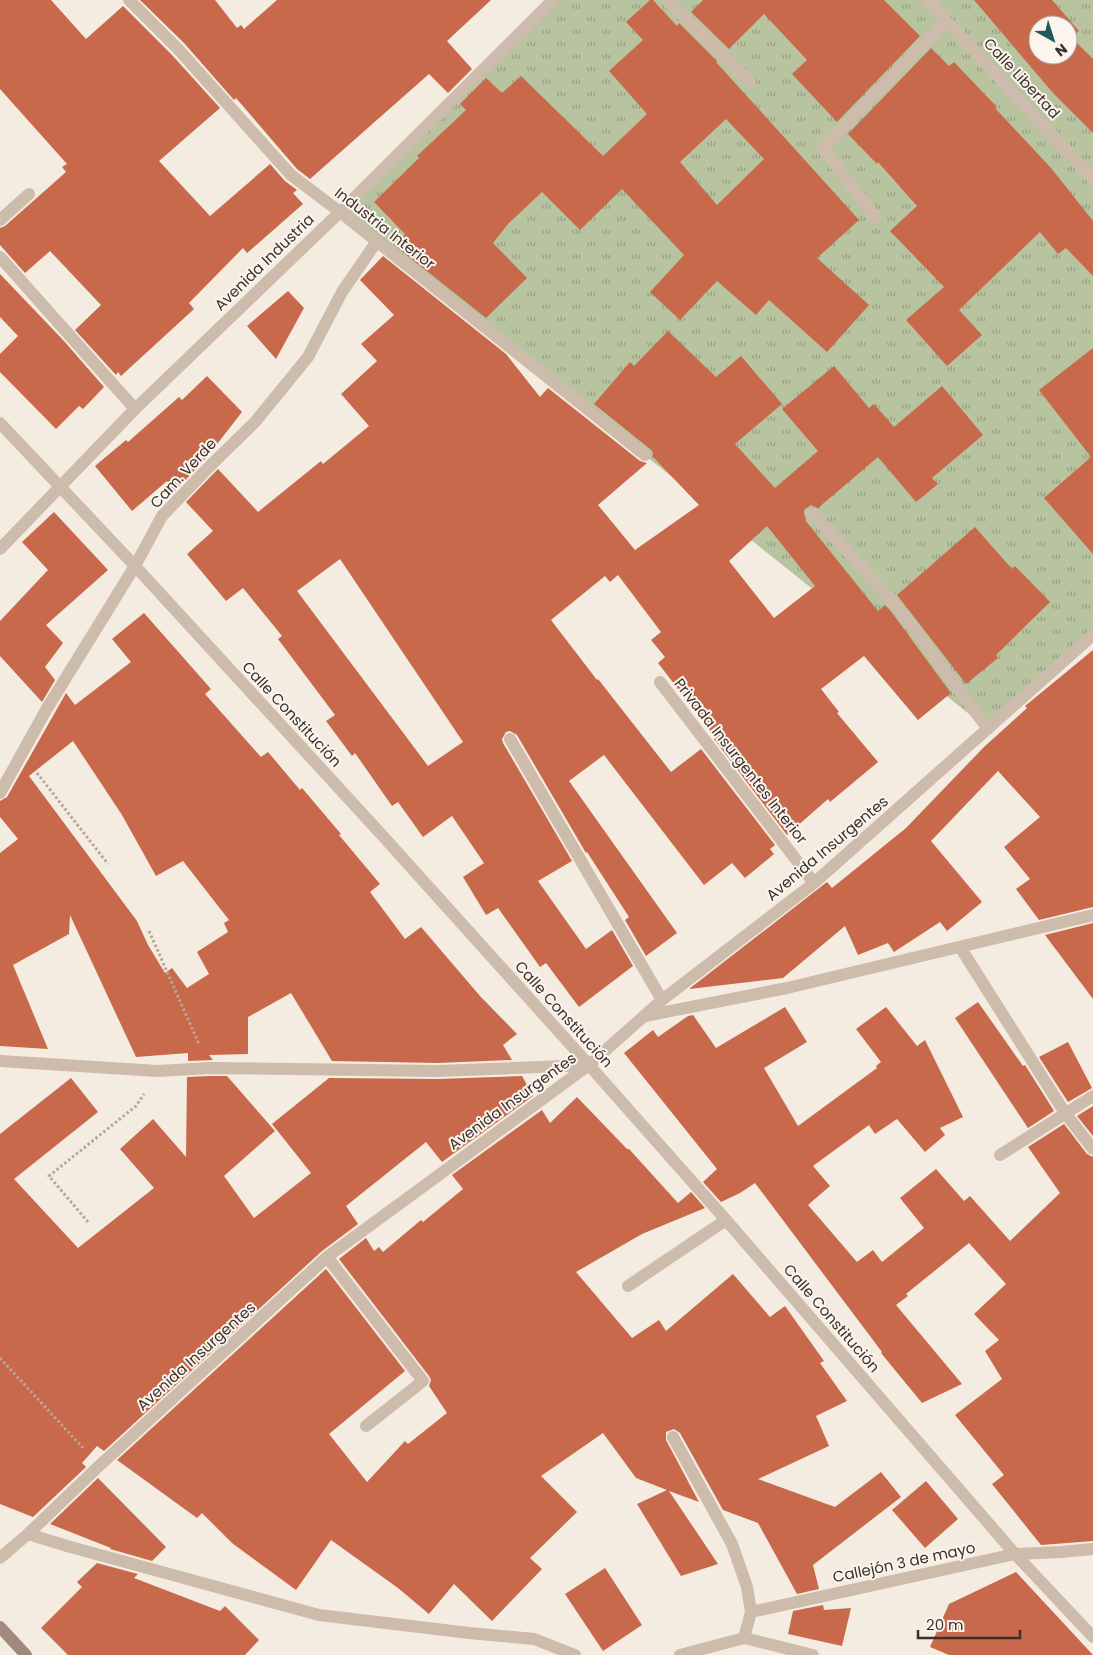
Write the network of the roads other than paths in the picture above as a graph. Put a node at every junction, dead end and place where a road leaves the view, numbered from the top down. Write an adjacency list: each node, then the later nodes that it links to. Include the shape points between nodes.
1 (129, 0): 9 (street, Industria Interior, via 178,49 291,175)
2 (553, 0): 9 (street, Avenida Industria)
3 (667, 0): 6 (street)
4 (927, 0): 5 (street, Calle Libertad)
5 (946, 21): 7 (street, Calle Libertad); 10 (street, via 823,148)
6 (750, 82)
7 (1093, 179)
8 (29, 194): 11 (street)
9 (340, 212): 12 (street, Industria Interior); 14 (street, Avenida Industria)
10 (875, 217)
11 (0, 220)
12 (377, 242): 16 (street, Industria Interior); 20 (street, Cam. Verde, via 342,292 308,357 256,422 162,516)
13 (0, 257): 14 (street)
14 (135, 409): 17 (street, Avenida Industria)
15 (0, 423): 17 (street, Calle Constitución)
16 (645, 455)
17 (60, 487): 19 (street, Avenida Industria); 20 (street, Calle Constitución)
18 (812, 513): 23 (street, via 896,605)
19 (0, 549)
20 (135, 566): 25 (street, Cam. Verde, via 46,710); 32 (street, Calle Constitución)
21 (1093, 635): 23 (street, Avenida Insurgentes)
22 (660, 682): 26 (street, Privada Insurgentes Interior)
23 (988, 730): 26 (street, Avenida Insurgentes)
24 (510, 739): 29 (street)
25 (0, 793)
26 (814, 883): 29 (street, Avenida Insurgentes)
27 (1093, 916): 28 (street)
28 (960, 947): 30 (street, via 787,988); 34 (street)
29 (662, 1000): 30 (street, Avenida Insurgentes)
30 (645, 1016): 32 (street, Avenida Insurgentes)
31 (0, 1061): 32 (street, via 158,1071 210,1068 438,1071)
32 (589, 1065): 37 (street, Calle Constitución); 38 (street, Avenida Insurgentes)
33 (1093, 1096): 34 (street)
34 (1065, 1113): 35 (street); 36 (street)
35 (1093, 1149)
36 (1000, 1155)
37 (726, 1220): 39 (street); 44 (street, Calle Constitución)
38 (328, 1257): 40 (street, via 423,1381); 42 (street, Avenida Insurgentes)
39 (628, 1286)
40 (366, 1426)
41 (673, 1437): 46 (street, via 732,1544 747,1587)
42 (28, 1534): 45 (street, Avenida Insurgentes); 51 (street, via 320,1615 534,1639)
43 (1093, 1549): 44 (street, Callejón 3 de mayo)
44 (1015, 1554): 46 (street, Callejón 3 de mayo); 48 (street, Calle Constitución)
45 (0, 1558)
46 (751, 1612): 49 (street)
47 (0, 1628): 50 (street)
48 (1093, 1637)
49 (744, 1638): 52 (street); 53 (street)
50 (26, 1655)
51 (574, 1655)
52 (680, 1655)
53 (813, 1655)

